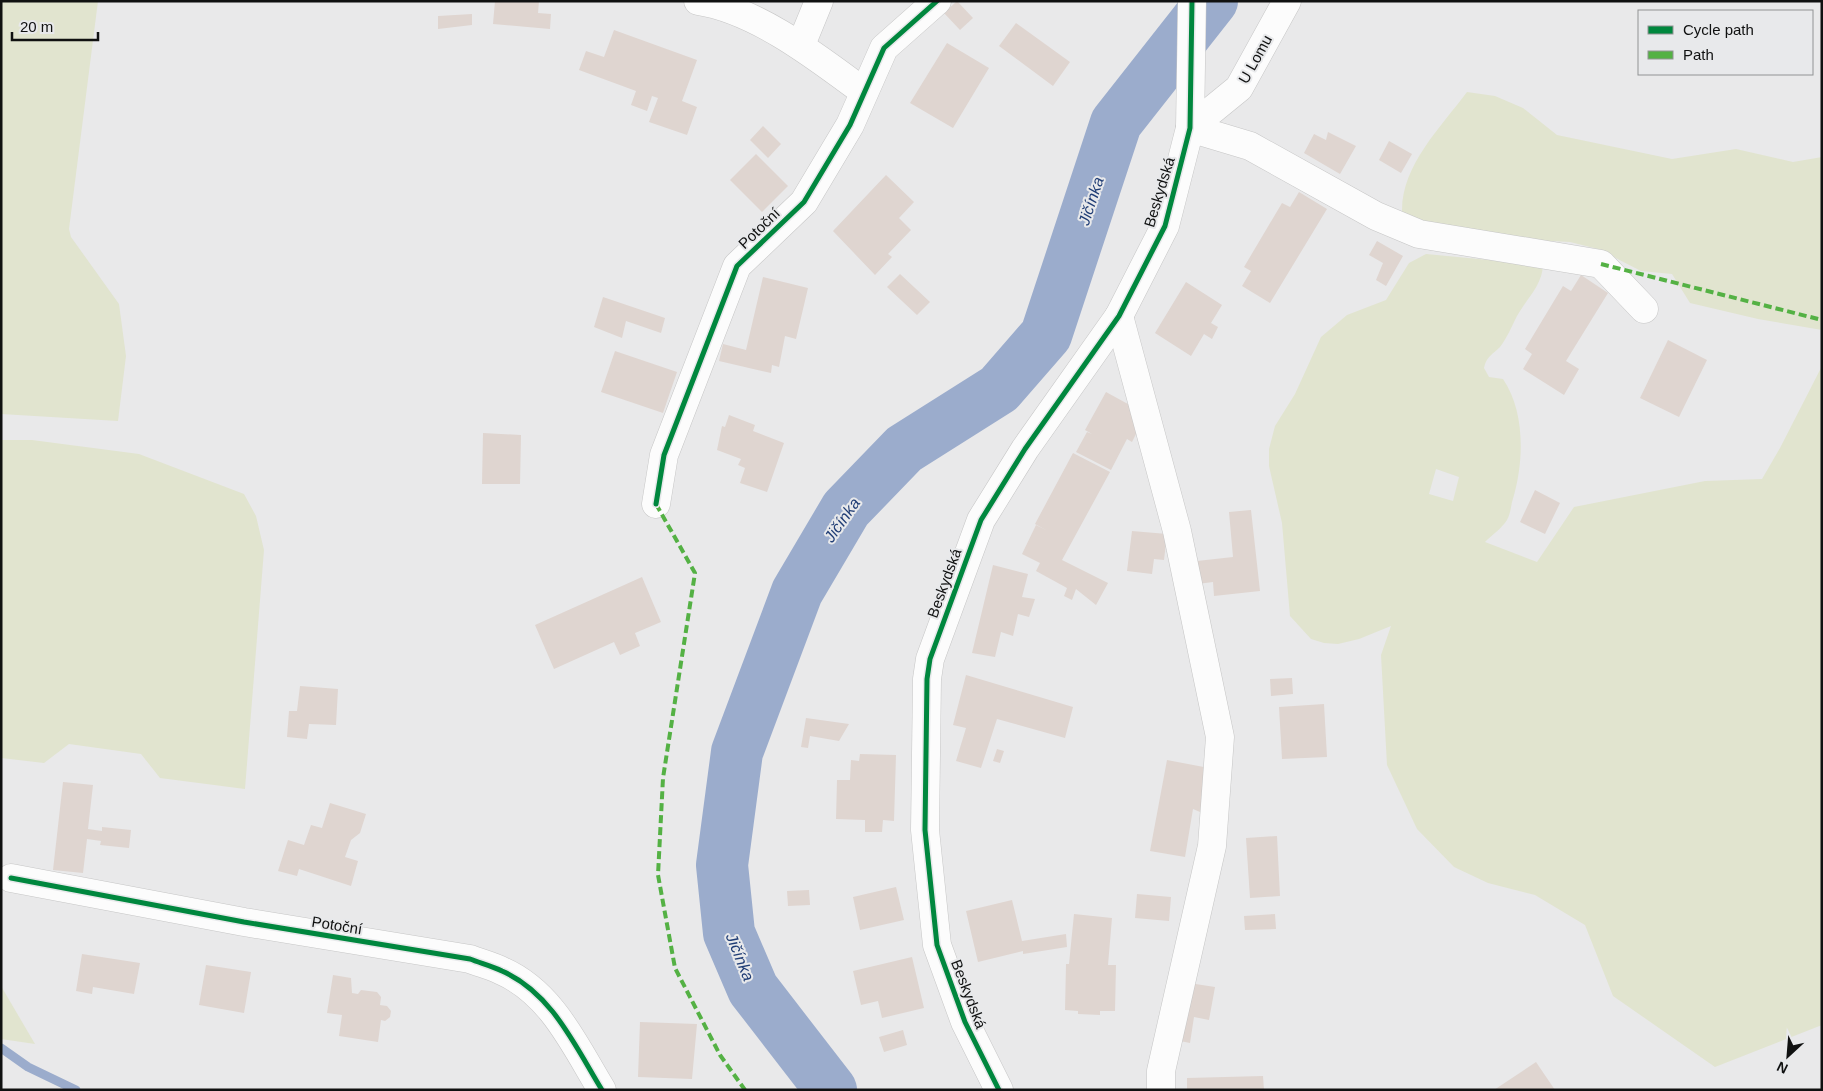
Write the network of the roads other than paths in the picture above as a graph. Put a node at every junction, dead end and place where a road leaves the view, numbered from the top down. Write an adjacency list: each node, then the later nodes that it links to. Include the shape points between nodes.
1 (698, 1): 6 (street, via 739,13)
2 (819, 1): 6 (street)
3 (937, 1): 7 (street, Potoční, via 884,48)
4 (1192, 1): 8 (street, Beskydská)
5 (1287, 1): 8 (street, U Lomu, via 1239,88)
6 (801, 45): 7 (street)
7 (864, 92): 11 (street, Potoční, via 850,125 804,202 737,266 664,455)
8 (1190, 128): 9 (street, via 1250,146 1376,216 1419,234 1601,264); 10 (street, Beskydská, via 1165,226)
9 (1644, 308)
10 (1119, 316): 14 (street, Beskydská, via 1025,449 981,520 930,659 925,830 938,945 965,1022); 15 (street, via 1177,531 1220,737 1212,846 1161,1071)
11 (656, 504)
12 (11, 878): 13 (street, Potoční, via 244,922 470,959 504,971 539,995 558,1017)
13 (602, 1090)
14 (999, 1090)
15 (1160, 1090)

